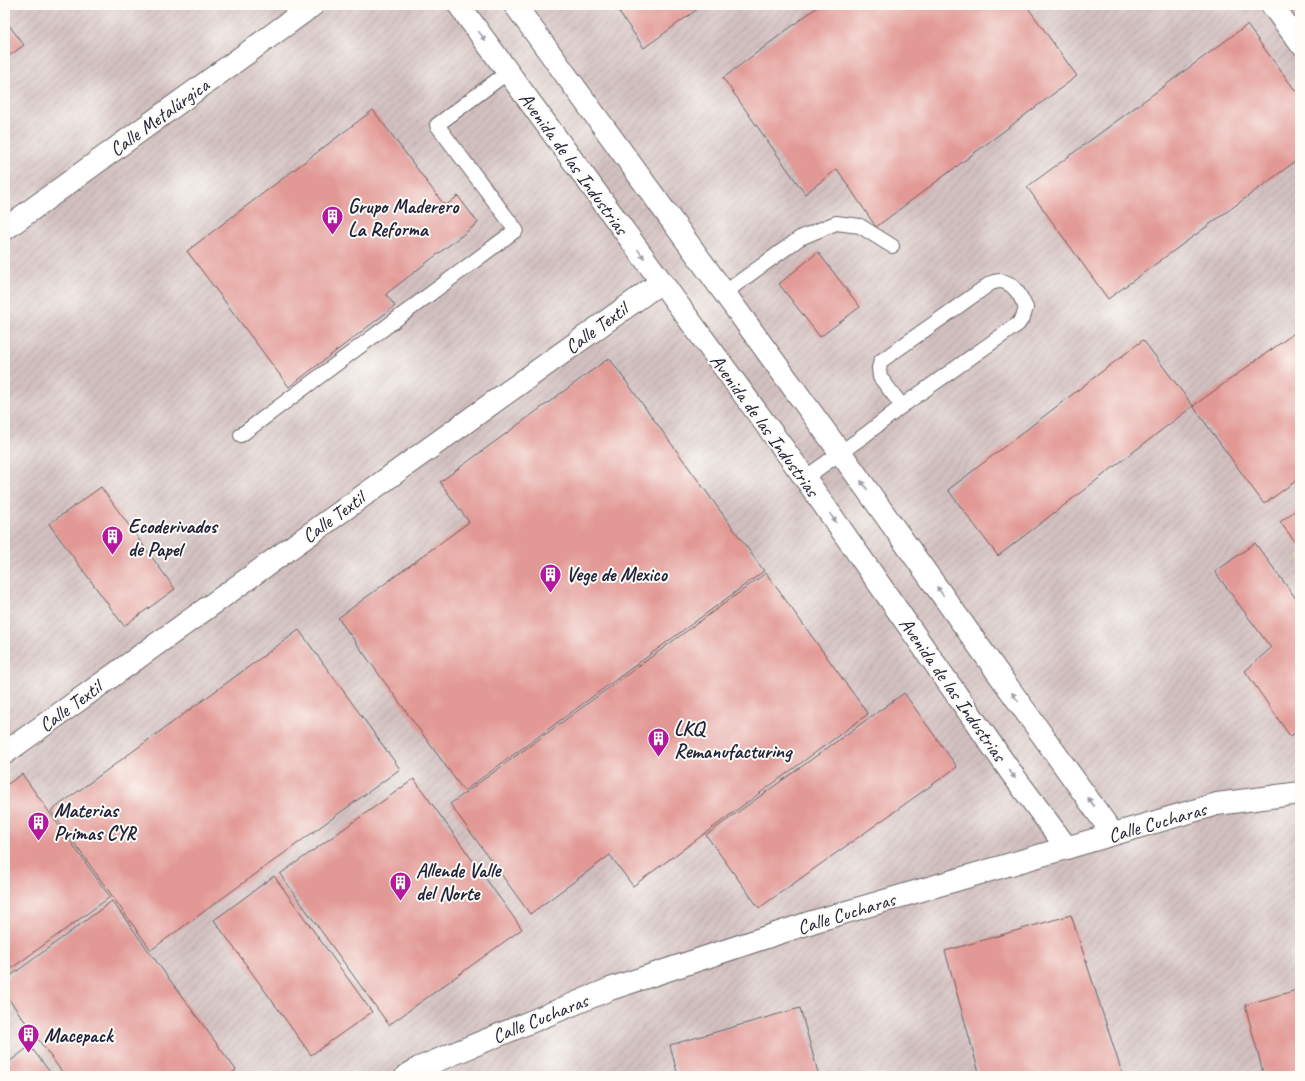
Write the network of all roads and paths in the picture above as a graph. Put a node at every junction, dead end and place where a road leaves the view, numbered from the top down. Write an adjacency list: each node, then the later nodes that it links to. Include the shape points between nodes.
1 (313, 5): 7 (street, Calle Metalúrgica)
2 (459, 5): 6 (street, Avenida de las Industrias, one-way to 6)
3 (515, 5): 10 (street)
4 (1272, 5): 5 (street)
5 (1300, 43)
6 (508, 72): 9 (street, Avenida de las Industrias, one-way to 9); 12 (lane, via 437,125 516,230)
7 (5, 230)
8 (892, 246): 10 (lane, via 860,226 836,223 800,238)
9 (661, 282): 14 (street, Avenida de las Industrias); 15 (street, Calle Textil)
10 (724, 293): 13 (street)
11 (902, 406): 11 (lane, via 1018,324 1026,308 1020,295 1010,285 1001,281 991,283 881,361 880,376); 13 (lane)
12 (241, 435)
13 (840, 452): 14 (lane); 17 (street, one-way to 13)
14 (805, 478): 18 (street, Avenida de las Industrias, one-way to 18, via 1010,771)
15 (5, 753)
16 (1300, 793): 17 (street, Calle Cucharas, via 1217,804)
17 (1114, 834): 18 (street, Calle Cucharas)
18 (1067, 848): 19 (street, Calle Cucharas, via 812,922 610,989 419,1068)
19 (406, 1076)

